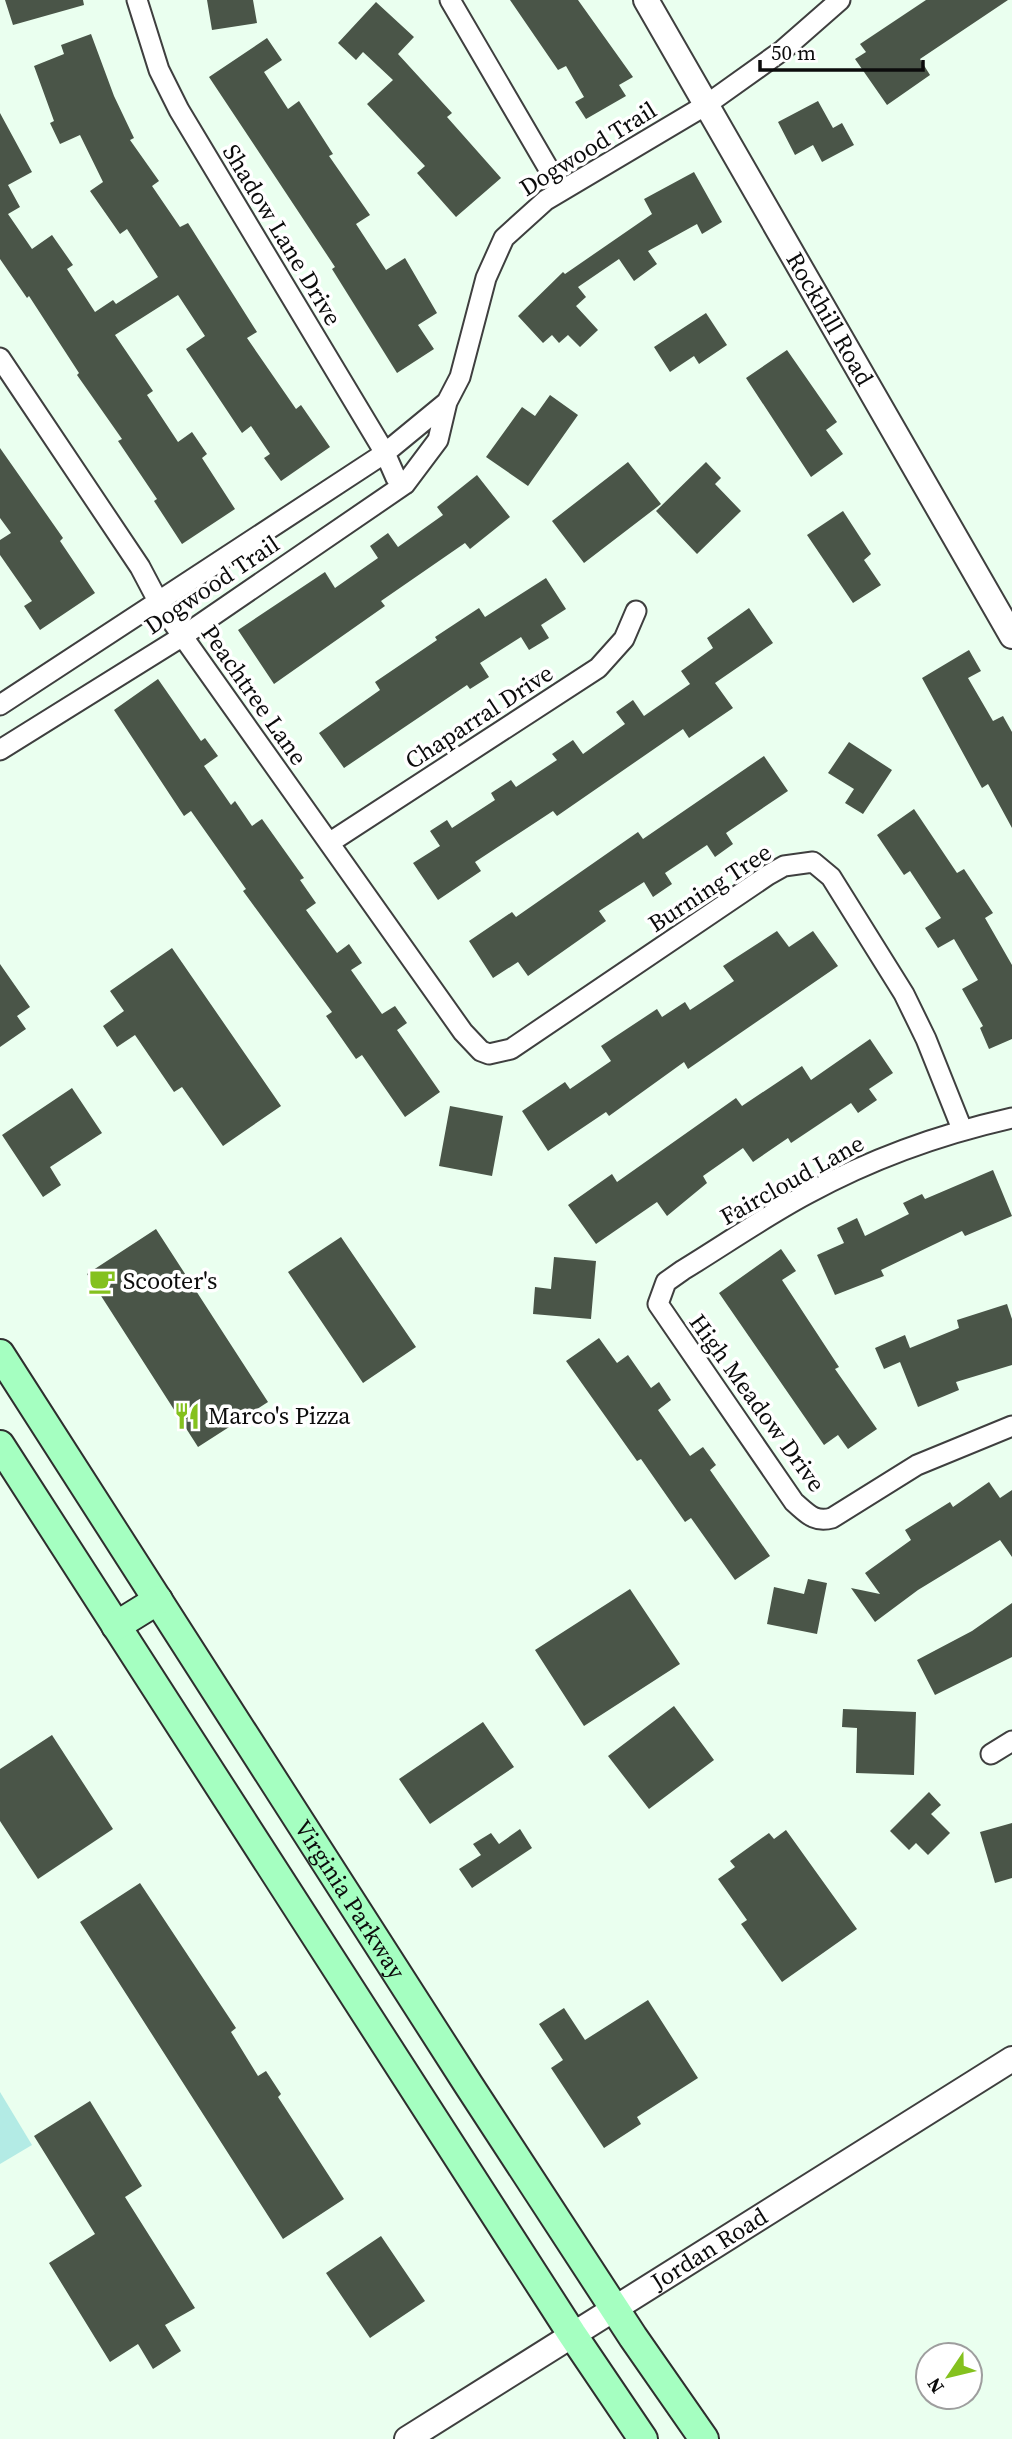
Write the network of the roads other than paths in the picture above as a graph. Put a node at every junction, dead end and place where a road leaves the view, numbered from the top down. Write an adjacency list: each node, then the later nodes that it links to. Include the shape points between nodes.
1 (137, 0): 9 (street, Shadow Lane Drive, via 159,70 179,110)
2 (450, 0): 6 (street)
3 (646, 0): 5 (street, Rockhill Road)
4 (840, 0): 5 (street, Dogwood Trail, via 783,50)
5 (706, 105): 6 (street, Dogwood Trail); 14 (street, Rockhill Road)
6 (561, 190): 8 (street, Dogwood Trail, via 503,238 486,278 460,377)
7 (0, 358): 11 (street, Peachtree Lane, via 140,567)
8 (447, 402): 9 (street, Dogwood Trail); 10 (street, Dogwood Trail, via 438,440)
9 (385, 453): 10 (street, Shadow Lane Drive, via 396,478); 11 (street, Dogwood Trail)
10 (405, 484): 13 (street, Dogwood Trail)
11 (159, 603): 13 (street, Peachtree Lane); 15 (street, Dogwood Trail)
12 (636, 611): 17 (street, Chaparral Drive, via 624,639 598,668)
13 (183, 636): 16 (street, Dogwood Trail); 17 (street, Peachtree Lane)
14 (1012, 636)
15 (0, 705)
16 (0, 750)
17 (329, 843): 18 (street, Peachtree Lane, via 454,1021)
18 (481, 1051): 20 (street, Burning Tree, via 489,1054 511,1049 768,875 785,866 813,862 831,877 904,994)
19 (1012, 1118): 20 (street, Faircloud Lane)
20 (962, 1129): 21 (street, Faircloud Lane, via 883,1157 805,1195 666,1282)
21 (658, 1304): 23 (street, High Meadow Drive, via 794,1502 811,1518 832,1518 917,1465)
22 (0, 1354): 25 (main road, Virginia Parkway)
23 (1012, 1426)
24 (0, 1445): 26 (main road, Virginia Parkway)
25 (158, 1600): 26 (main road); 30 (main road, Virginia Parkway)
26 (117, 1626): 31 (main road, Virginia Parkway)
27 (1012, 1741): 28 (street)
28 (991, 1754)
29 (1012, 2059): 30 (street, Jordan Road)
30 (614, 2308): 31 (street, Jordan Road); 34 (main road, Virginia Parkway)
31 (572, 2334): 32 (street, Jordan Road); 33 (main road, Virginia Parkway)
32 (407, 2439)
33 (643, 2439)
34 (704, 2439)

